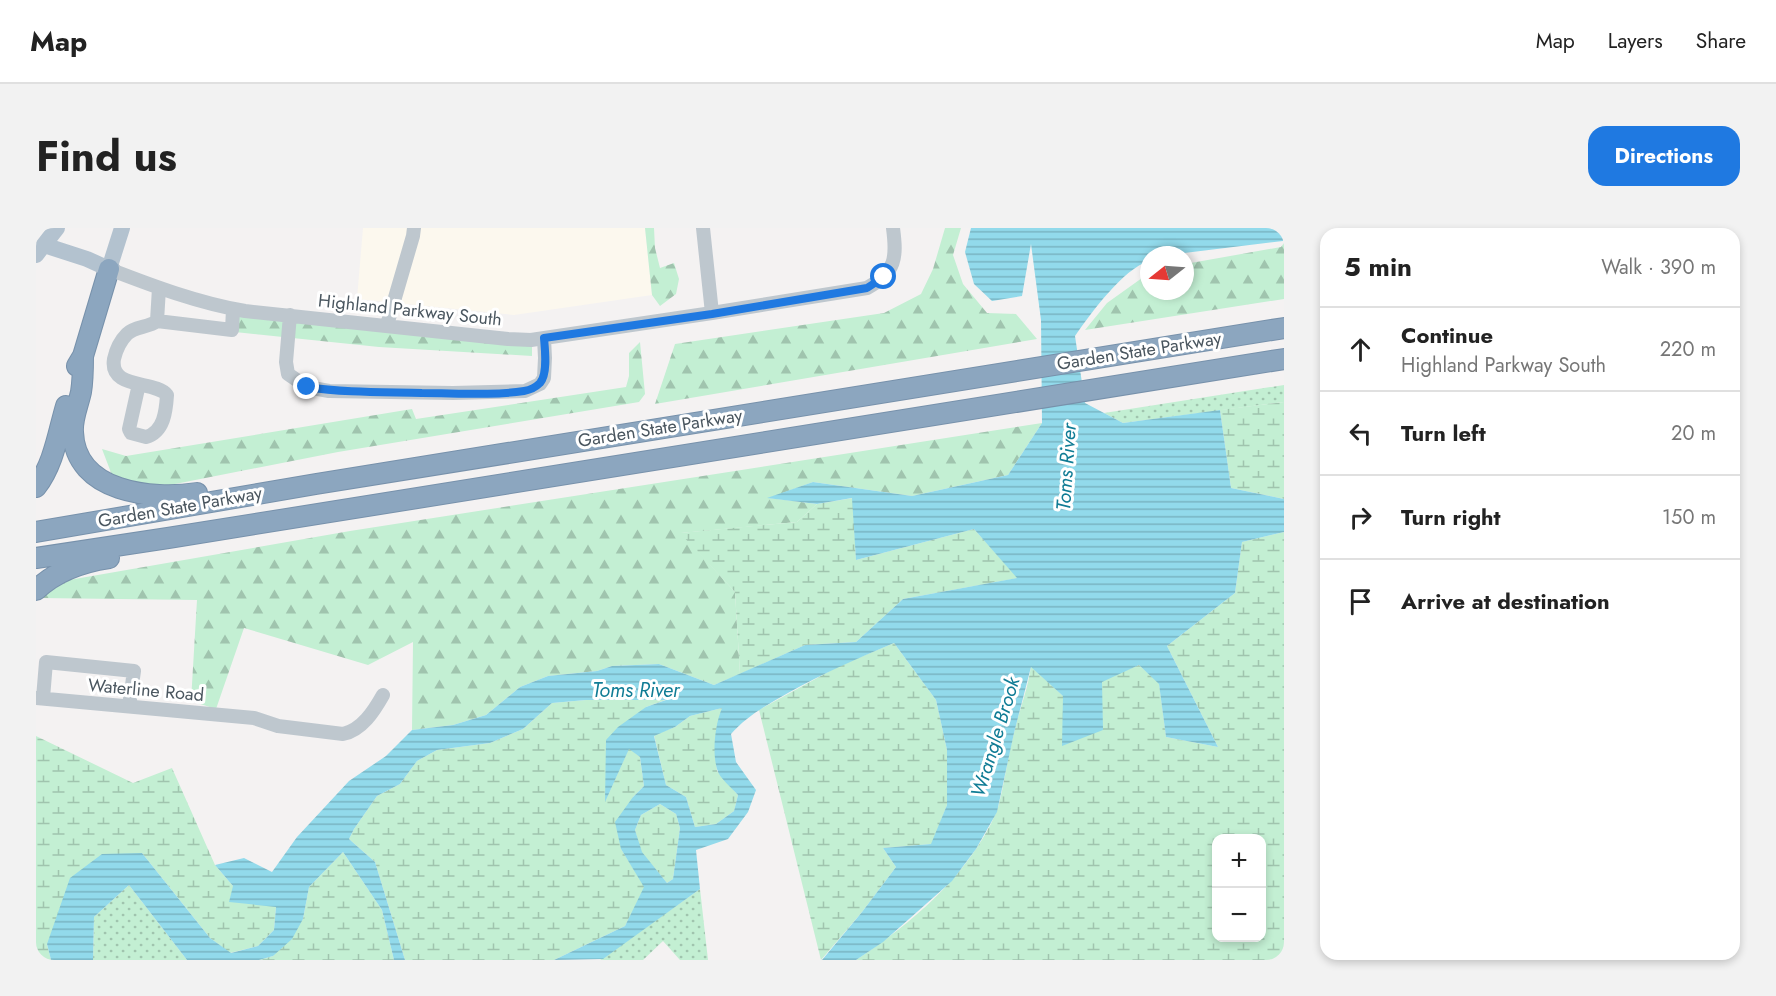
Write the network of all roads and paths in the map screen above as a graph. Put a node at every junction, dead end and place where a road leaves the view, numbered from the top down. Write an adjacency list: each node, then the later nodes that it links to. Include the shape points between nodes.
1 (57, 228): 6 (main road)
2 (122, 228): 7 (main road)
3 (414, 228): 13 (street)
4 (703, 228): 10 (street)
5 (894, 228): 10 (street, Highland Parkway South, via 896,250 891,267 867,288)
6 (39, 248): 7 (main road)
7 (109, 269): 8 (street, Highland Parkway South); 16 (highway)
8 (159, 288): 9 (street, Highland Parkway South); 12 (street)
9 (233, 309): 11 (street, Highland Parkway South); 12 (street, via 232,330)
10 (712, 314): 15 (street, Highland Parkway South)
11 (290, 315): 13 (street, Highland Parkway South); 15 (street, via 288,374 307,387 328,391 525,391 544,378)
12 (157, 321): 18 (street, via 128,332 114,356 114,367 120,376)
13 (387, 325): 15 (street, Highland Parkway South, via 508,339)
14 (1284, 328): 19 (highway, Garden State Parkway)
15 (544, 338)
16 (83, 356): 19 (highway, via 73,437 80,458 101,479 125,491 160,495 290,480); 20 (highway, via 51,461)
17 (1284, 359): 22 (highway, Garden State Parkway)
18 (138, 384)
19 (316, 484): 21 (highway, Garden State Parkway)
20 (36, 487)
21 (36, 532)
22 (168, 538): 23 (highway, Garden State Parkway); 24 (highway, via 68,569)
23 (36, 558)
24 (36, 591)
25 (383, 695): 27 (street, Waterline Road, via 361,725 343,734 278,726 254,718)
26 (39, 698): 27 (street, Waterline Road); 27 (street, via 46,662 134,671)
27 (129, 706)

